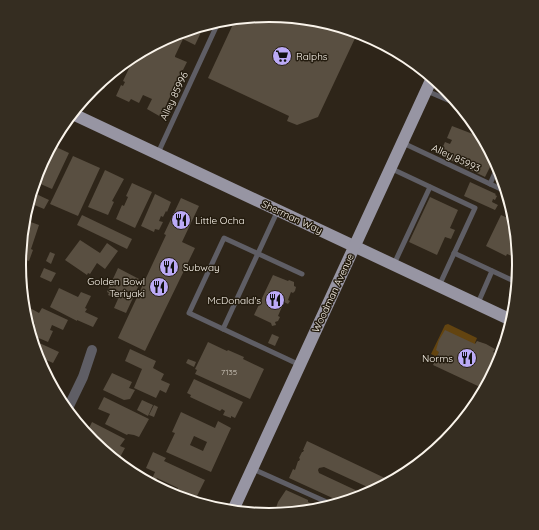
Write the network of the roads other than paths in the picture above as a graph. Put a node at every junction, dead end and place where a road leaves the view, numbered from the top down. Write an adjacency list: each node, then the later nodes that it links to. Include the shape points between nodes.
1 (215, 28): 7 (lane, Alley 85996)
2 (430, 82): 3 (main road, Woodman Avenue)
3 (426, 90): 4 (lane); 6 (main road, Woodman Avenue)
4 (447, 99)
5 (78, 116): 7 (main road, Sherman Way)
6 (402, 143): 8 (main road, Woodman Avenue); 10 (lane, Alley 85993)
7 (158, 154): 13 (main road, Sherman Way)
8 (390, 168): 11 (lane); 14 (main road, Woodman Avenue)
9 (495, 174): 10 (lane)
10 (490, 184): 12 (lane, Alley 85993)
11 (430, 187): 15 (lane, via 475,208); 17 (lane)
12 (500, 189)
13 (278, 210): 14 (main road, Sherman Way); 16 (lane)
14 (355, 246): 17 (main road, Sherman Way); 26 (main road, Woodman Avenue)
15 (454, 253): 18 (lane); 21 (lane)
16 (258, 254): 19 (lane); 24 (lane); 24 (lane, via 224,238 189,313)
17 (394, 265): 21 (main road, Sherman Way)
18 (492, 272): 20 (lane); 22 (lane)
19 (302, 274)
20 (512, 280)
21 (439, 286): 22 (main road, Sherman Way)
22 (477, 304): 23 (main road, Sherman Way)
23 (507, 318)
24 (223, 329): 26 (lane)
25 (92, 350): 27 (street)
26 (300, 365): 28 (main road, Woodman Avenue)
27 (70, 404)
28 (252, 468): 29 (lane); 30 (main road, Woodman Avenue)
29 (325, 501)
30 (235, 505)

